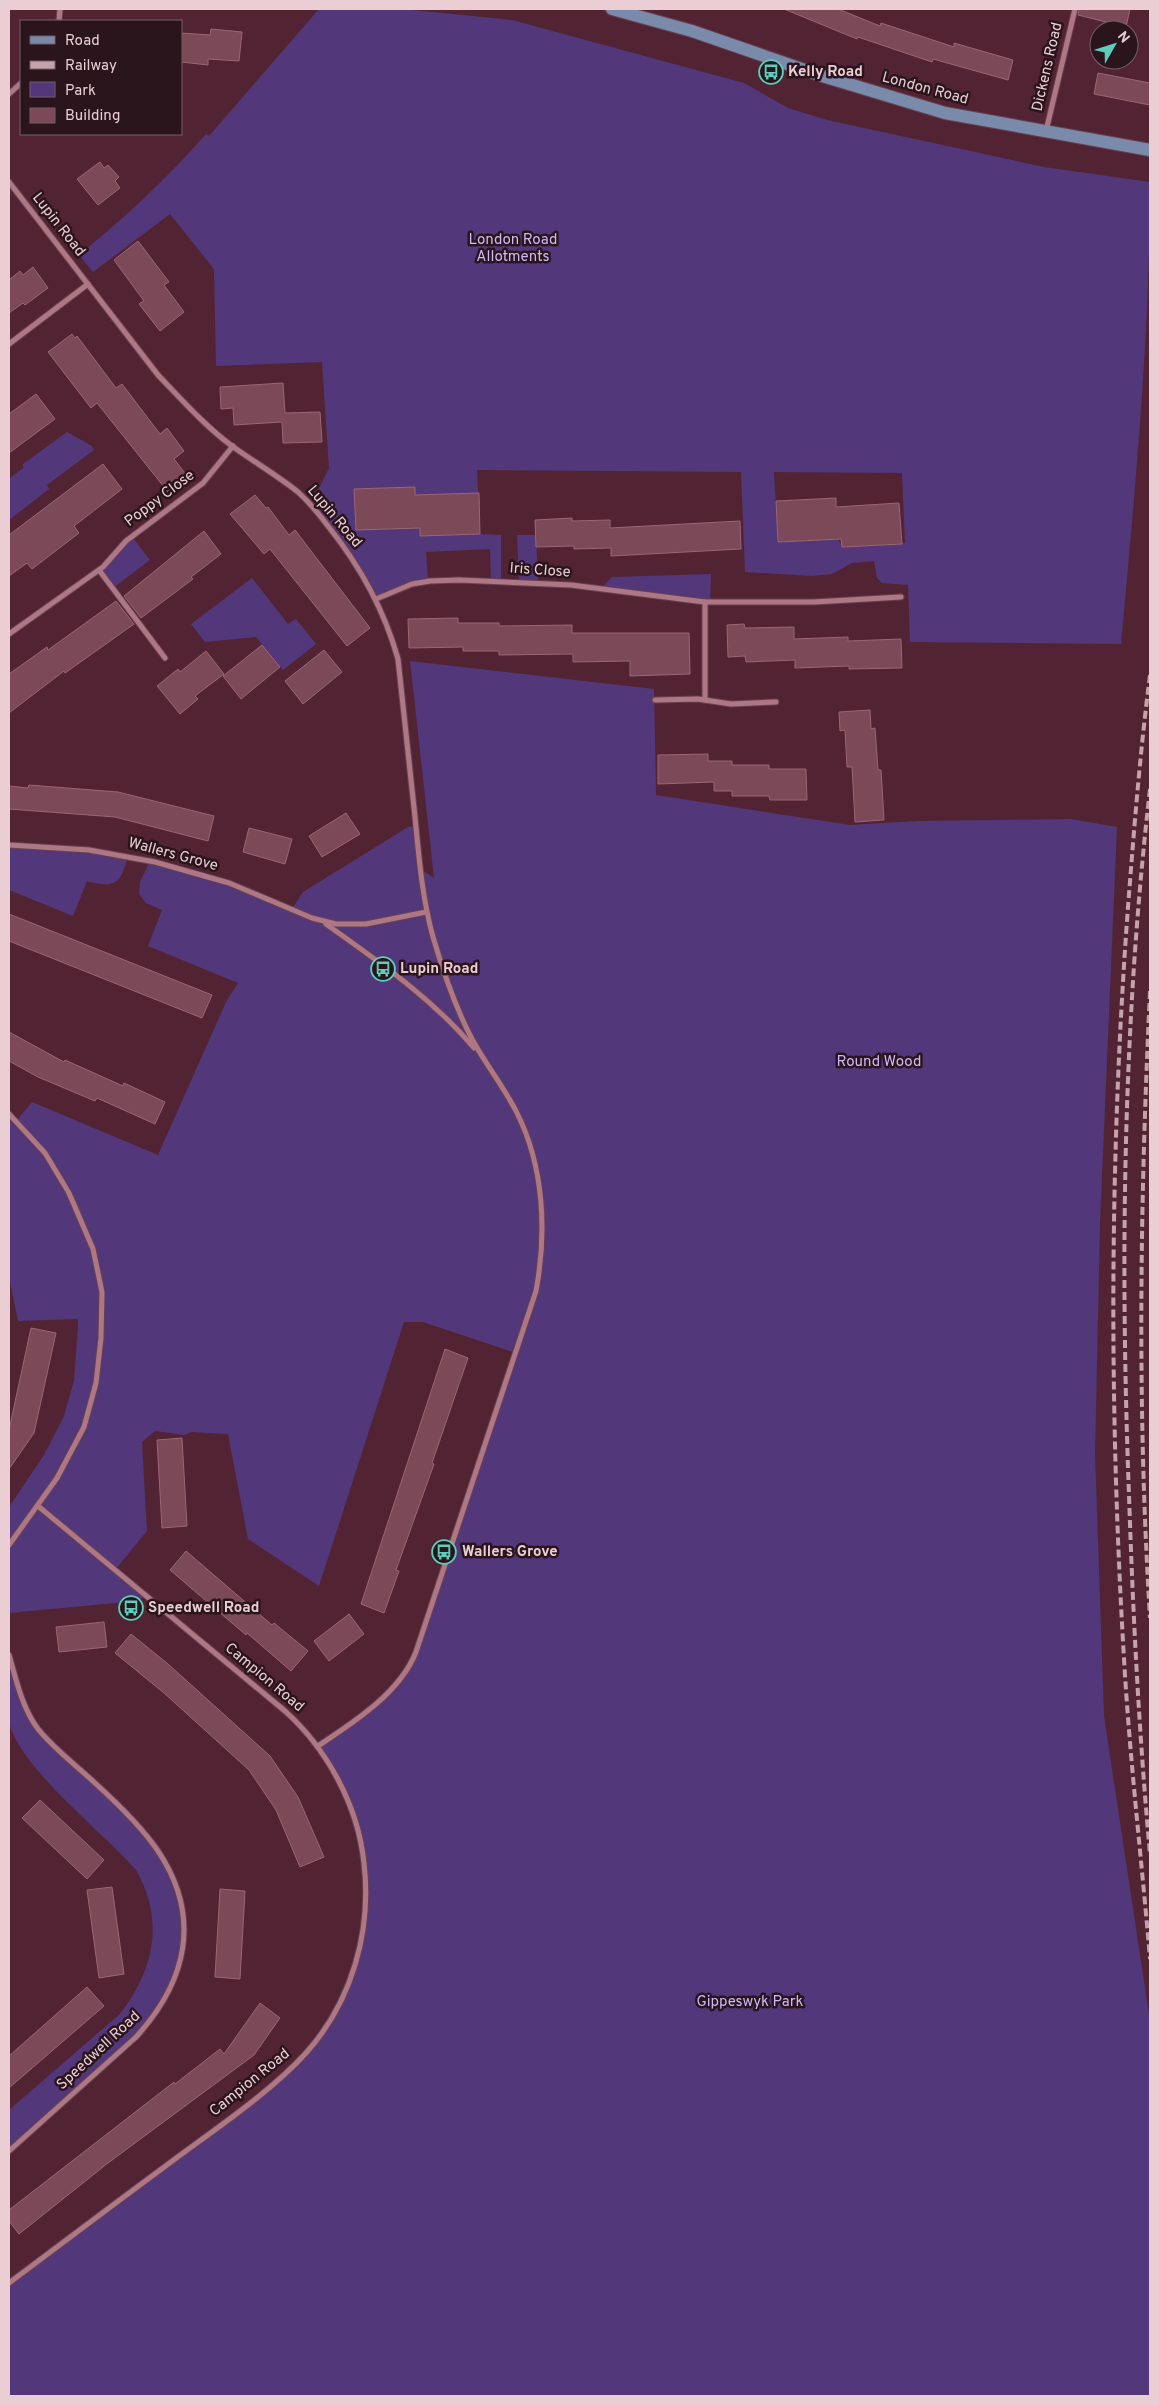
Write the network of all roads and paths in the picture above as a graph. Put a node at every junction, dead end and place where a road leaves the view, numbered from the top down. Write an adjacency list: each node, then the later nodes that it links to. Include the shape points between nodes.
1 (612, 9): 5 (main road, London Road, via 692,31 915,105)
2 (1075, 9): 5 (street, Dickens Road)
3 (20, 84): 4 (street)
4 (9, 94)
5 (1046, 132): 6 (main road, London Road)
6 (1150, 150)
7 (9, 182): 8 (street, Lupin Road)
8 (88, 284): 9 (street); 10 (street, Lupin Road, via 158,375)
9 (9, 344)
10 (233, 446): 11 (street, Poppy Close, via 202,484 126,541); 13 (street, Lupin Road, via 280,478 311,505 351,554)
11 (99, 570): 15 (street, Poppy Close); 16 (street)
12 (901, 597): 14 (street, Iris Close, via 814,602)
13 (376, 598): 14 (street, Iris Close, via 412,584 459,580 571,585); 21 (street, Lupin Road, via 398,660)
14 (705, 602): 18 (street)
15 (9, 634)
16 (165, 658)
17 (655, 700): 18 (street)
18 (705, 700): 19 (street, via 731,704)
19 (776, 702)
20 (9, 846): 22 (street, Wallers Grove, via 88,850 174,866 229,883)
21 (426, 912): 22 (street, Wallers Grove, via 366,924); 23 (street, Wallers Grove, via 453,996)
22 (324, 922): 23 (street, Wallers Grove, via 424,997)
23 (483, 1058): 29 (street, Wallers Grove, via 518,1115 532,1153 542,1225 536,1291 413,1661 386,1694)
24 (9, 1114): 25 (street, via 45,1153 69,1193 90,1241 102,1292 100,1352 88,1416 70,1456)
25 (38, 1506): 26 (street); 29 (street, Campion Road, via 285,1711)
26 (9, 1545)
27 (9, 1655): 28 (street, Speedwell Road)
28 (12, 1676): 30 (street, Speedwell Road, via 40,1731 136,1823 158,1850 176,1883 182,1902 184,1930 175,1980 154,2017)
29 (318, 1746): 31 (street, Campion Road, via 338,1780 357,1826 363,1847 366,1886 364,1924 356,1963 350,1984 332,2016 307,2052 283,2075)
30 (9, 2151)
31 (9, 2283)

